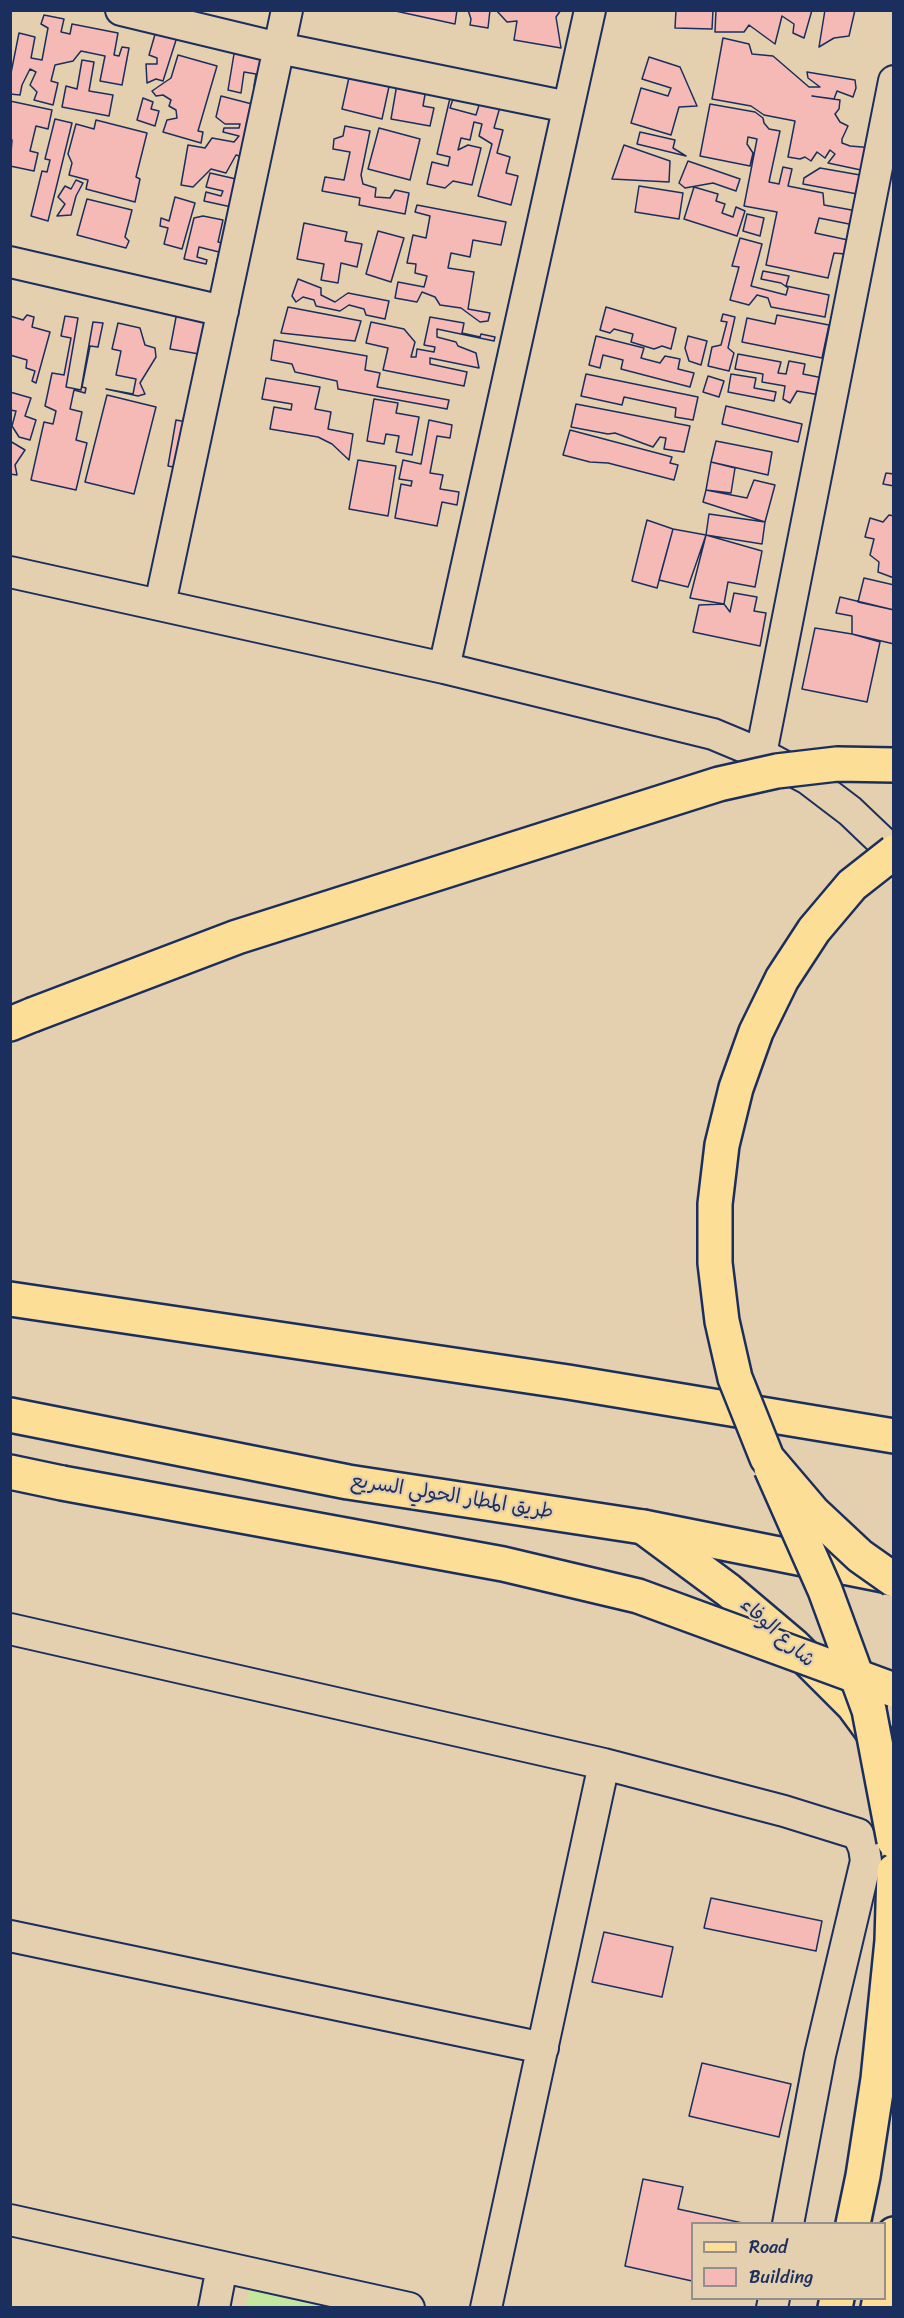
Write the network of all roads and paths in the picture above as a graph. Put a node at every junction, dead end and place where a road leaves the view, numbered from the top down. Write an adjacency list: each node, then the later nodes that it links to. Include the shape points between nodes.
1 (121, 10): 4 (street)
2 (287, 10): 4 (street)
3 (590, 10): 6 (street)
4 (279, 48): 6 (street); 8 (street)
5 (894, 81): 12 (street)
6 (567, 107): 11 (street)
7 (10, 262): 8 (street)
8 (223, 311): 10 (street)
9 (10, 572): 10 (street)
10 (160, 604): 11 (street)
11 (444, 668): 12 (street, via 661,720 712,734)
12 (761, 754): 14 (street, via 808,779 850,811)
13 (894, 765): 15 (main road, bridge, via 837,764 777,771 719,784 237,937)
14 (894, 853): 19 (main road, bridge, via 852,885 814,930 782,979 748,1054 722,1145 715,1204 722,1321 735,1378)
15 (21, 1019)
16 (10, 1299): 18 (main road, via 591,1385)
17 (10, 1414): 21 (main road, طريق المطار الحولي السريع, via 348,1482)
18 (894, 1436)
19 (767, 1458): 22 (main road, bridge, via 813,1512 860,1556); 27 (main road, bridge, via 825,1590 869,1710)
20 (10, 1472): 24 (main road, bridge, via 503,1564 638,1596)
21 (643, 1527): 22 (main road, طريق المطار الحولي السريع); 25 (main road, شارع الوفاء, via 728,1590 793,1645 853,1705)
22 (894, 1578)
23 (10, 1629): 26 (street)
24 (894, 1690)
25 (894, 1758)
26 (604, 1764): 30 (street); 32 (street, via 858,1834 864,1848 866,1861 820,2055)
27 (894, 1841)
28 (894, 1871): 33 (main road, via 892,1941 878,2079)
29 (10, 1936): 30 (street)
30 (543, 2048): 39 (street)
31 (10, 2220): 35 (street)
32 (788, 2222)
33 (853, 2222)
34 (894, 2234): 36 (main road)
35 (222, 2267): 37 (street); 38 (street)
36 (886, 2271)
37 (214, 2307)
38 (409, 2307)
39 (486, 2307)

